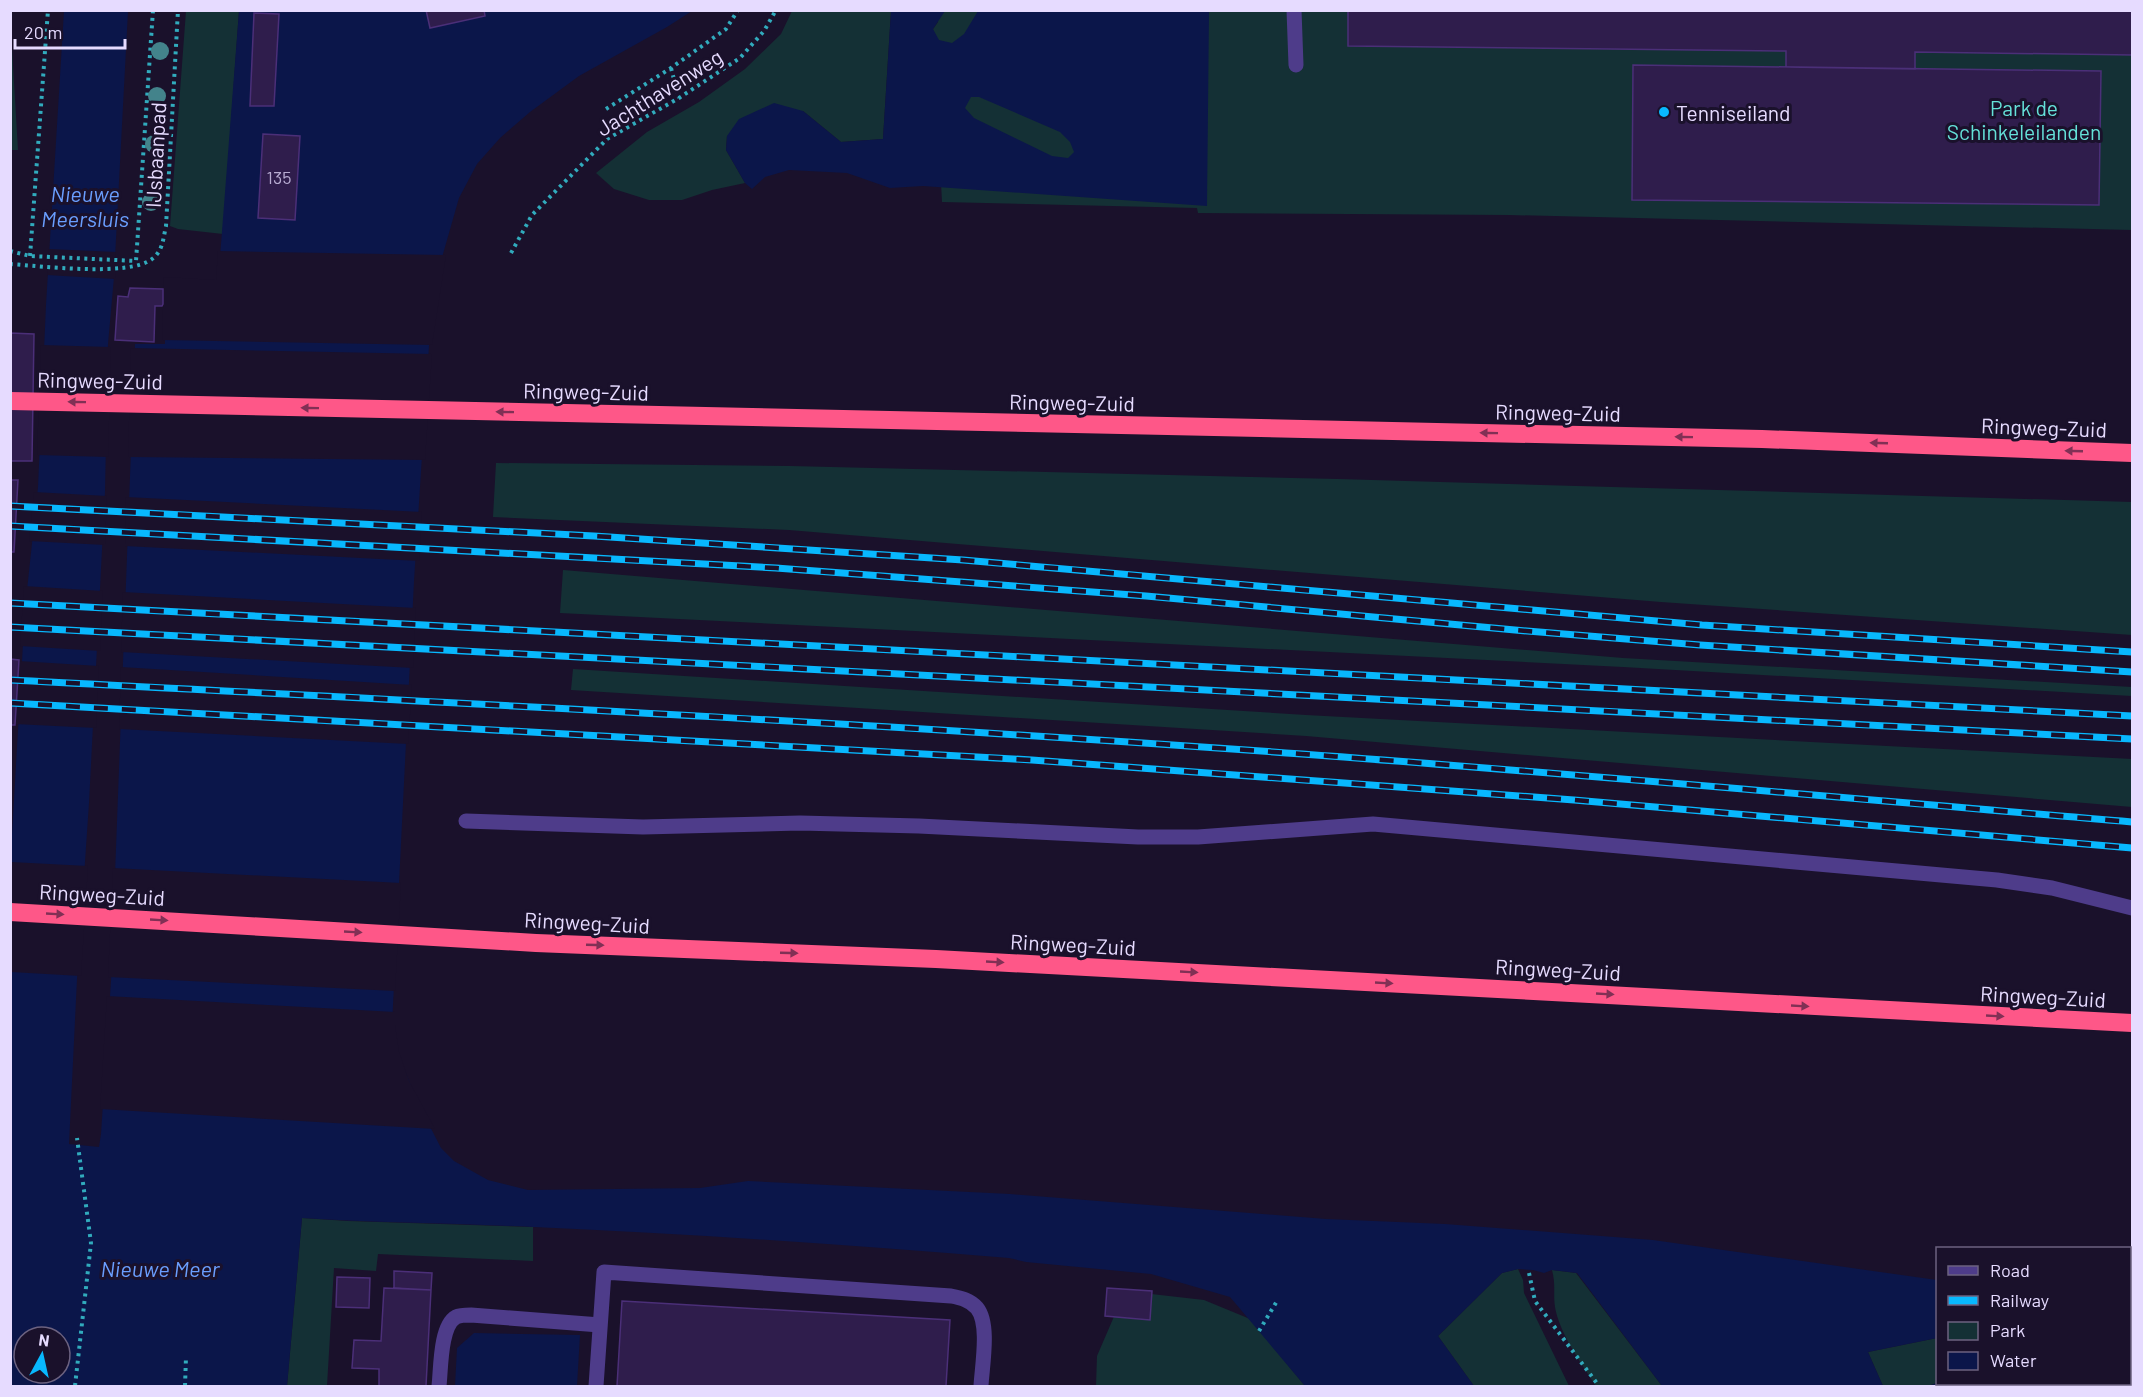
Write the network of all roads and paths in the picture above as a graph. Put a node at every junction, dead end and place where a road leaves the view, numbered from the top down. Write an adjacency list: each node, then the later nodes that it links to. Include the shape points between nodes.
1 (48, 10): 13 (path)
2 (153, 10): 13 (path, via 136,261)
3 (178, 10): 14 (path, IJsbaanpad, via 166,226 161,249 151,260 136,267)
4 (738, 10): 8 (path, via 726,29)
5 (776, 10): 9 (path, Jachthavenweg, via 740,58)
6 (1293, 10): 7 (lane)
7 (1296, 65)
8 (671, 68): 9 (path); 10 (path)
9 (679, 98): 12 (path, Jachthavenweg, via 607,139 532,215)
10 (606, 109)
11 (10, 251): 13 (path)
12 (511, 253)
13 (30, 256)
14 (10, 264)
15 (10, 401): 16 (highway, Ringweg-Zuid, one-way to 15, via 1762,439)
16 (2133, 453)
17 (466, 821): 18 (lane, via 643,826 895,825 1138,837 1198,837 1372,824 1997,880 2052,888)
18 (2133, 908)
19 (10, 912): 20 (highway, Ringweg-Zuid, one-way to 20, via 536,943 972,961)
20 (2133, 1023)
21 (77, 1138): 27 (path, via 91,1243)
22 (1529, 1274): 32 (path, via 1535,1301)
23 (1277, 1301): 25 (path)
24 (600, 1325): 29 (lane, via 458,1316 449,1323 445,1334); 30 (lane); 31 (lane, via 604,1272 951,1296 965,1299 983,1320)
25 (1260, 1331)
26 (186, 1357): 28 (path)
27 (75, 1386)
28 (185, 1386)
29 (440, 1386)
30 (596, 1386)
31 (981, 1386)
32 (1599, 1386)

